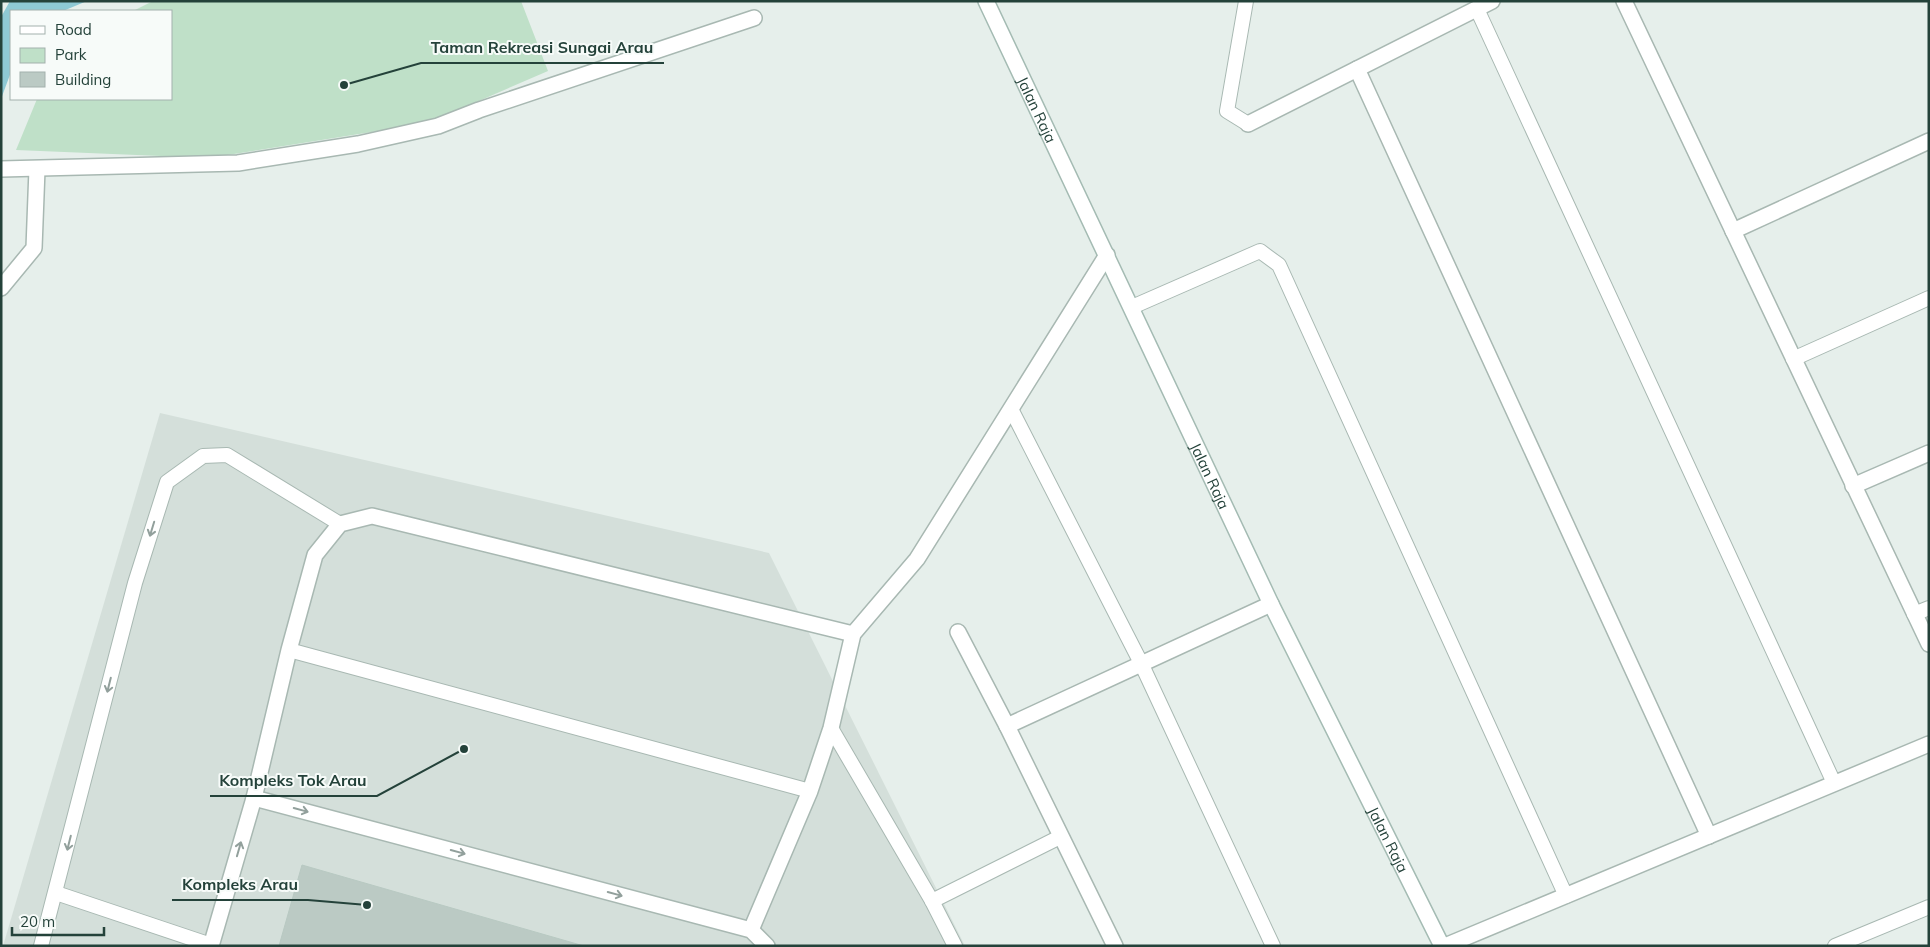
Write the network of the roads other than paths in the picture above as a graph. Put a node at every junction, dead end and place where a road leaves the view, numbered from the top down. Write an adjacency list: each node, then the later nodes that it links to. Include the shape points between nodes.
1 (986, 1): 13 (street, Jalan Raja)
2 (1246, 1): 8 (lane, via 1227,111)
3 (1492, 1): 5 (street)
4 (1624, 1): 12 (street)
5 (1477, 9): 7 (street); 33 (lane)
6 (754, 18): 11 (street, via 438,126 358,144 238,163)
7 (1356, 69): 8 (street); 36 (street)
8 (1248, 124)
9 (1929, 140): 12 (street)
10 (5, 168): 11 (street)
11 (37, 169): 14 (street, via 34,248)
12 (1733, 231): 17 (street)
13 (1107, 255): 16 (street, Jalan Raja); 18 (street)
14 (1, 288)
15 (1929, 298): 17 (lane)
16 (1132, 307): 22 (street, Jalan Raja); 39 (lane, via 1260,251 1279,264)
17 (1793, 359): 20 (street)
18 (1011, 409): 26 (street, via 917,559); 29 (lane)
19 (1929, 453): 20 (street)
20 (1853, 486): 24 (street)
21 (340, 524): 26 (street, via 372,516); 28 (street, via 315,555); 38 (lane, one-way to 38, via 227,455 203,456 167,482 135,583)
22 (1271, 604): 29 (street); 49 (street, Jalan Raja)
23 (1929, 608): 24 (lane)
24 (1914, 614): 27 (street)
25 (958, 632): 30 (street)
26 (853, 634): 31 (street)
27 (1929, 644)
28 (289, 650): 34 (lane); 35 (street)
29 (1141, 663): 30 (street); 48 (lane)
30 (1007, 726): 37 (street)
31 (831, 728): 34 (street); 40 (lane)
32 (1929, 744): 33 (street)
33 (1834, 784): 36 (street)
34 (810, 791): 42 (street)
35 (254, 798): 42 (street, one-way to 42); 43 (street, one-way to 35)
36 (1709, 836): 39 (street)
37 (1060, 837): 40 (lane); 47 (street)
38 (56, 893): 43 (lane); 44 (lane)
39 (1566, 896): 49 (street)
40 (932, 901): 46 (lane)
41 (1929, 907): 50 (lane)
42 (751, 930): 45 (street)
43 (211, 945)
44 (41, 946)
45 (767, 946)
46 (955, 946)
47 (1115, 946)
48 (1273, 946)
49 (1444, 946)
50 (1835, 946)

